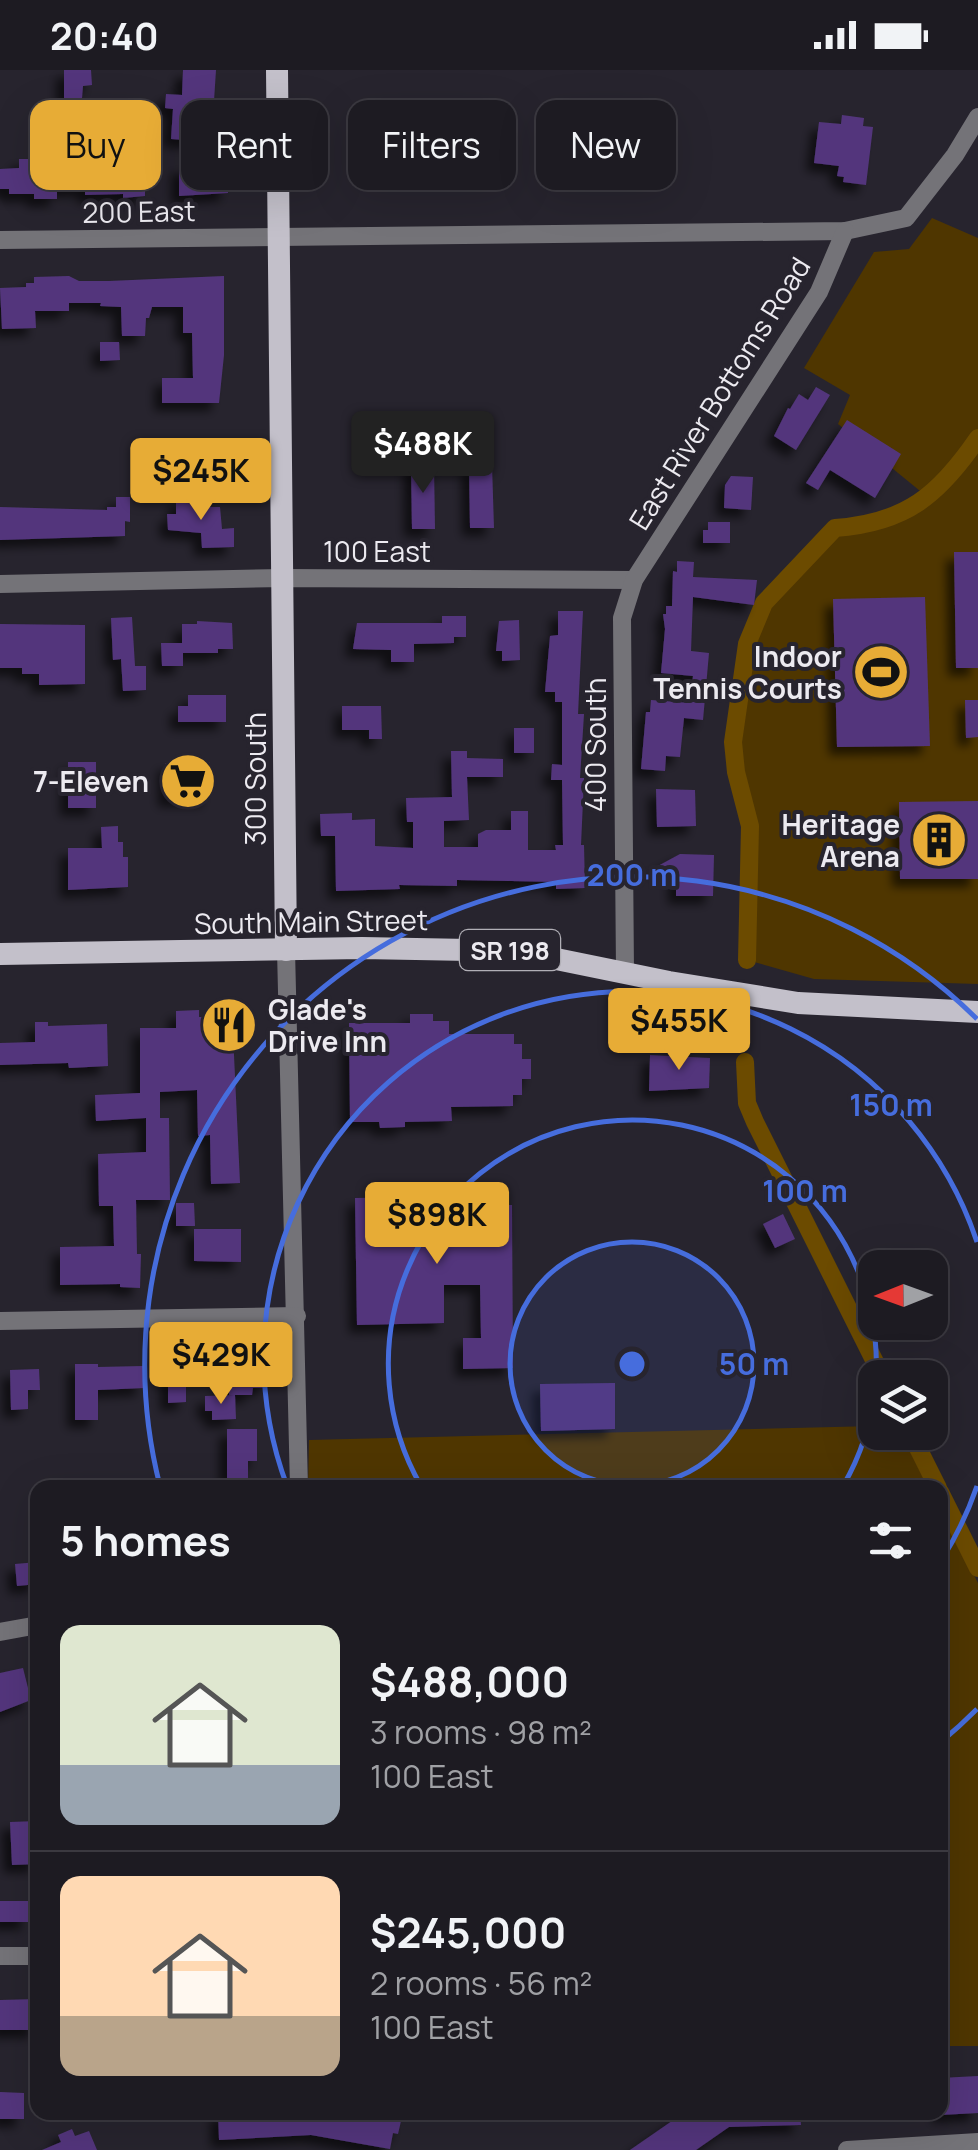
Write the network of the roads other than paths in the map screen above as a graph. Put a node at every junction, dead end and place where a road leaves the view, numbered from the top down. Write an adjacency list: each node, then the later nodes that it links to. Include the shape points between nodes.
1 (277, 70): 4 (main road, 300 South)
2 (978, 117): 3 (street, 200 East, via 906,218)
3 (845, 231): 4 (street, 200 East); 7 (street, East River Bottoms Road, via 819,292)
4 (279, 236): 5 (street, 200 East); 6 (main road, 300 South)
5 (0, 240)
6 (283, 578): 7 (street, 100 East); 8 (street, 100 East); 9 (main road, 300 South)
7 (634, 580): 11 (street, 400 South, via 622,618)
8 (0, 584)
9 (286, 950): 10 (main road, South Main Street); 11 (main road, South Main Street / SR 198, via 518,951); 13 (street, 300 South)
10 (0, 954)
11 (624, 971): 12 (main road, South Main Street / SR 198, via 798,1003)
12 (978, 1012)
13 (296, 1316): 14 (street); 15 (street, 300 South)
14 (0, 1321)
15 (299, 1480)
16 (30, 1626): 17 (street)
17 (0, 1632)
18 (0, 1956): 19 (street)
19 (30, 1956)
20 (978, 2142): 21 (street)
21 (846, 2150)

